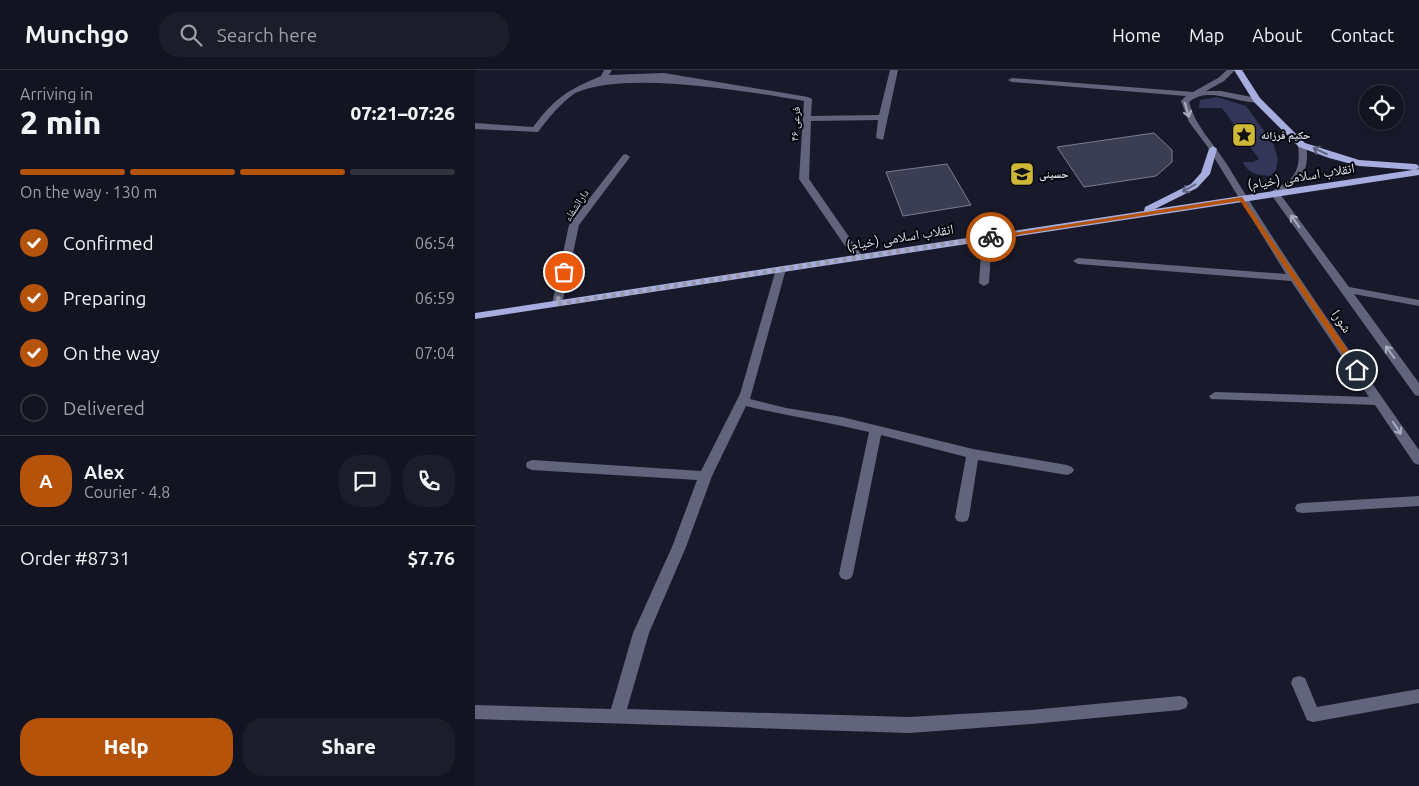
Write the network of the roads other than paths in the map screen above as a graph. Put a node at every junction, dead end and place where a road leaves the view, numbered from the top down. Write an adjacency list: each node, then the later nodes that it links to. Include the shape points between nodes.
1 (894, 70): 8 (street)
2 (1231, 70): 6 (street, via 1225,78)
3 (1238, 70): 7 (main road)
4 (606, 74): 9 (street, فرعی ۴۶, via 664,75 808,99); 10 (street, via 573,91 552,108 535,130)
5 (1011, 80): 6 (street)
6 (1193, 94): 7 (street, via 1221,93); 13 (street, شورا, one-way to 13, via 1185,101 1187,113)
7 (1257, 100): 12 (main road)
8 (883, 117): 9 (street); 11 (street)
9 (807, 119): 21 (street, فرعی ۴۶, via 804,179)
10 (475, 126)
11 (880, 138)
12 (1302, 145): 15 (main road, one-way to 12, via 1359,163); 17 (street, via 1305,159 1301,173 1291,186)
13 (1213, 148): 18 (street, شورا); 19 (main road, one-way to 19, via 1205,174 1194,186)
14 (626, 157): 28 (street, دارالشفاء, via 574,225)
15 (1419, 168)
16 (1419, 172): 17 (main road, انقلاب اسلامی (خیام))
17 (1275, 193): 18 (main road, انقلاب اسلامی (خیام)); 26 (street, شورا, one-way to 17)
18 (1242, 198): 19 (main road, انقلاب اسلامی (خیام)); 24 (street, شورا)
19 (1137, 215): 20 (main road, انقلاب اسلامی (خیام))
20 (987, 238): 21 (main road, انقلاب اسلامی (خیام)); 25 (street)
21 (858, 257): 23 (main road, انقلاب اسلامی (خیام))
22 (1078, 261): 24 (street)
23 (781, 269): 28 (main road, انقلاب اسلامی (خیام)); 32 (street)
24 (1294, 278): 33 (street, شورا)
25 (984, 283)
26 (1346, 290): 27 (street); 30 (street, شورا, one-way to 26)
27 (1419, 303)
28 (557, 304): 29 (main road, انقلاب اسلامی (خیام))
29 (475, 316)
30 (1419, 392)
31 (1215, 396): 33 (street)
32 (742, 401): 34 (street); 39 (street)
33 (1378, 401): 36 (street, شورا, one-way to 36)
34 (876, 430): 35 (street); 43 (street)
35 (973, 454): 38 (street); 42 (street)
36 (1419, 460)
37 (533, 465): 39 (street)
38 (1067, 470)
39 (705, 476): 48 (street, via 679,548 641,633)
40 (1419, 501): 41 (street)
41 (1302, 508)
42 (962, 517)
43 (846, 574)
44 (1299, 683): 45 (street, via 1313,715)
45 (1419, 696)
46 (1180, 703): 48 (street, via 909,725)
47 (475, 712): 48 (street)
48 (617, 717)

